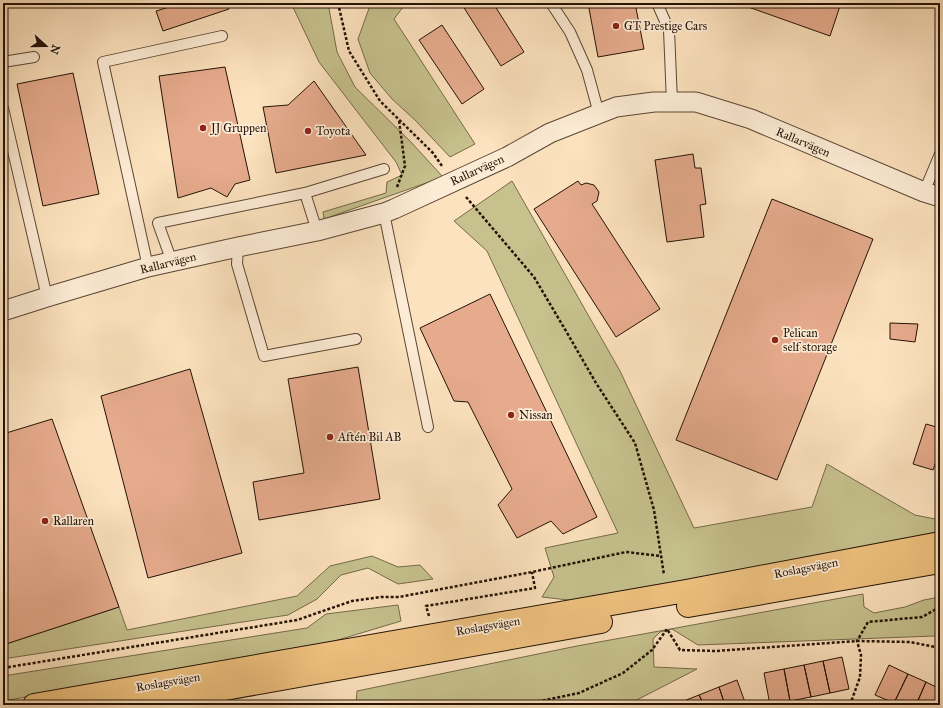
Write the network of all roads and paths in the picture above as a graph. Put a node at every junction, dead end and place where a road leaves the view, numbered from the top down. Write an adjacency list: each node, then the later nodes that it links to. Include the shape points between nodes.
1 (338, 3): 10 (path, via 349,51 380,101)
2 (551, 3): 9 (lane, via 570,32 587,70)
3 (657, 3): 7 (lane, via 669,30)
4 (222, 36): 21 (lane, via 103,62)
5 (34, 57): 6 (lane)
6 (3, 62)
7 (672, 102): 9 (street, Rallarvägen, via 616,107); 16 (street, Rallarvägen, via 696,102 751,120)
8 (3, 108): 22 (lane)
9 (599, 114): 13 (street, Rallarvägen, via 550,133)
10 (399, 120): 13 (path, via 433,153); 17 (path, via 405,166)
11 (940, 154): 16 (lane)
12 (384, 169): 14 (lane)
13 (453, 181): 17 (street, Rallarvägen)
14 (306, 193): 18 (lane); 20 (lane, via 158,223)
15 (472, 193): 27 (path, via 465,196 534,277 596,383 635,443 654,510)
16 (932, 195)
17 (389, 211): 18 (street, Rallarvägen); 25 (lane)
18 (317, 230): 19 (street, Rallarvägen)
19 (238, 247): 20 (street, Rallarvägen); 24 (lane, via 237,264 264,356)
20 (172, 262): 21 (street, Rallarvägen)
21 (148, 267): 22 (street, Rallarvägen)
22 (47, 297): 23 (street, Rallarvägen)
23 (3, 311)
24 (356, 339)
25 (428, 427)
26 (940, 543): 36 (main road, Roslagsvägen, via 686,591)
27 (661, 556): 29 (path, via 626,552); 30 (path)
28 (940, 562): 37 (main road, Roslagsvägen)
29 (532, 572): 32 (path, via 535,588 426,606); 35 (path, via 399,597 352,601 297,620)
30 (665, 582)
31 (940, 607): 33 (path, via 922,618 868,622)
32 (429, 616)
33 (857, 641): 34 (path, via 910,642); 40 (path, via 716,651 680,650 667,629 652,650 623,673 579,693); 41 (path, via 861,655 860,677)
34 (940, 648)
35 (3, 668)
36 (34, 705)
37 (135, 705)
38 (337, 705): 39 (path)
39 (351, 705)
40 (513, 705)
41 (850, 705)

